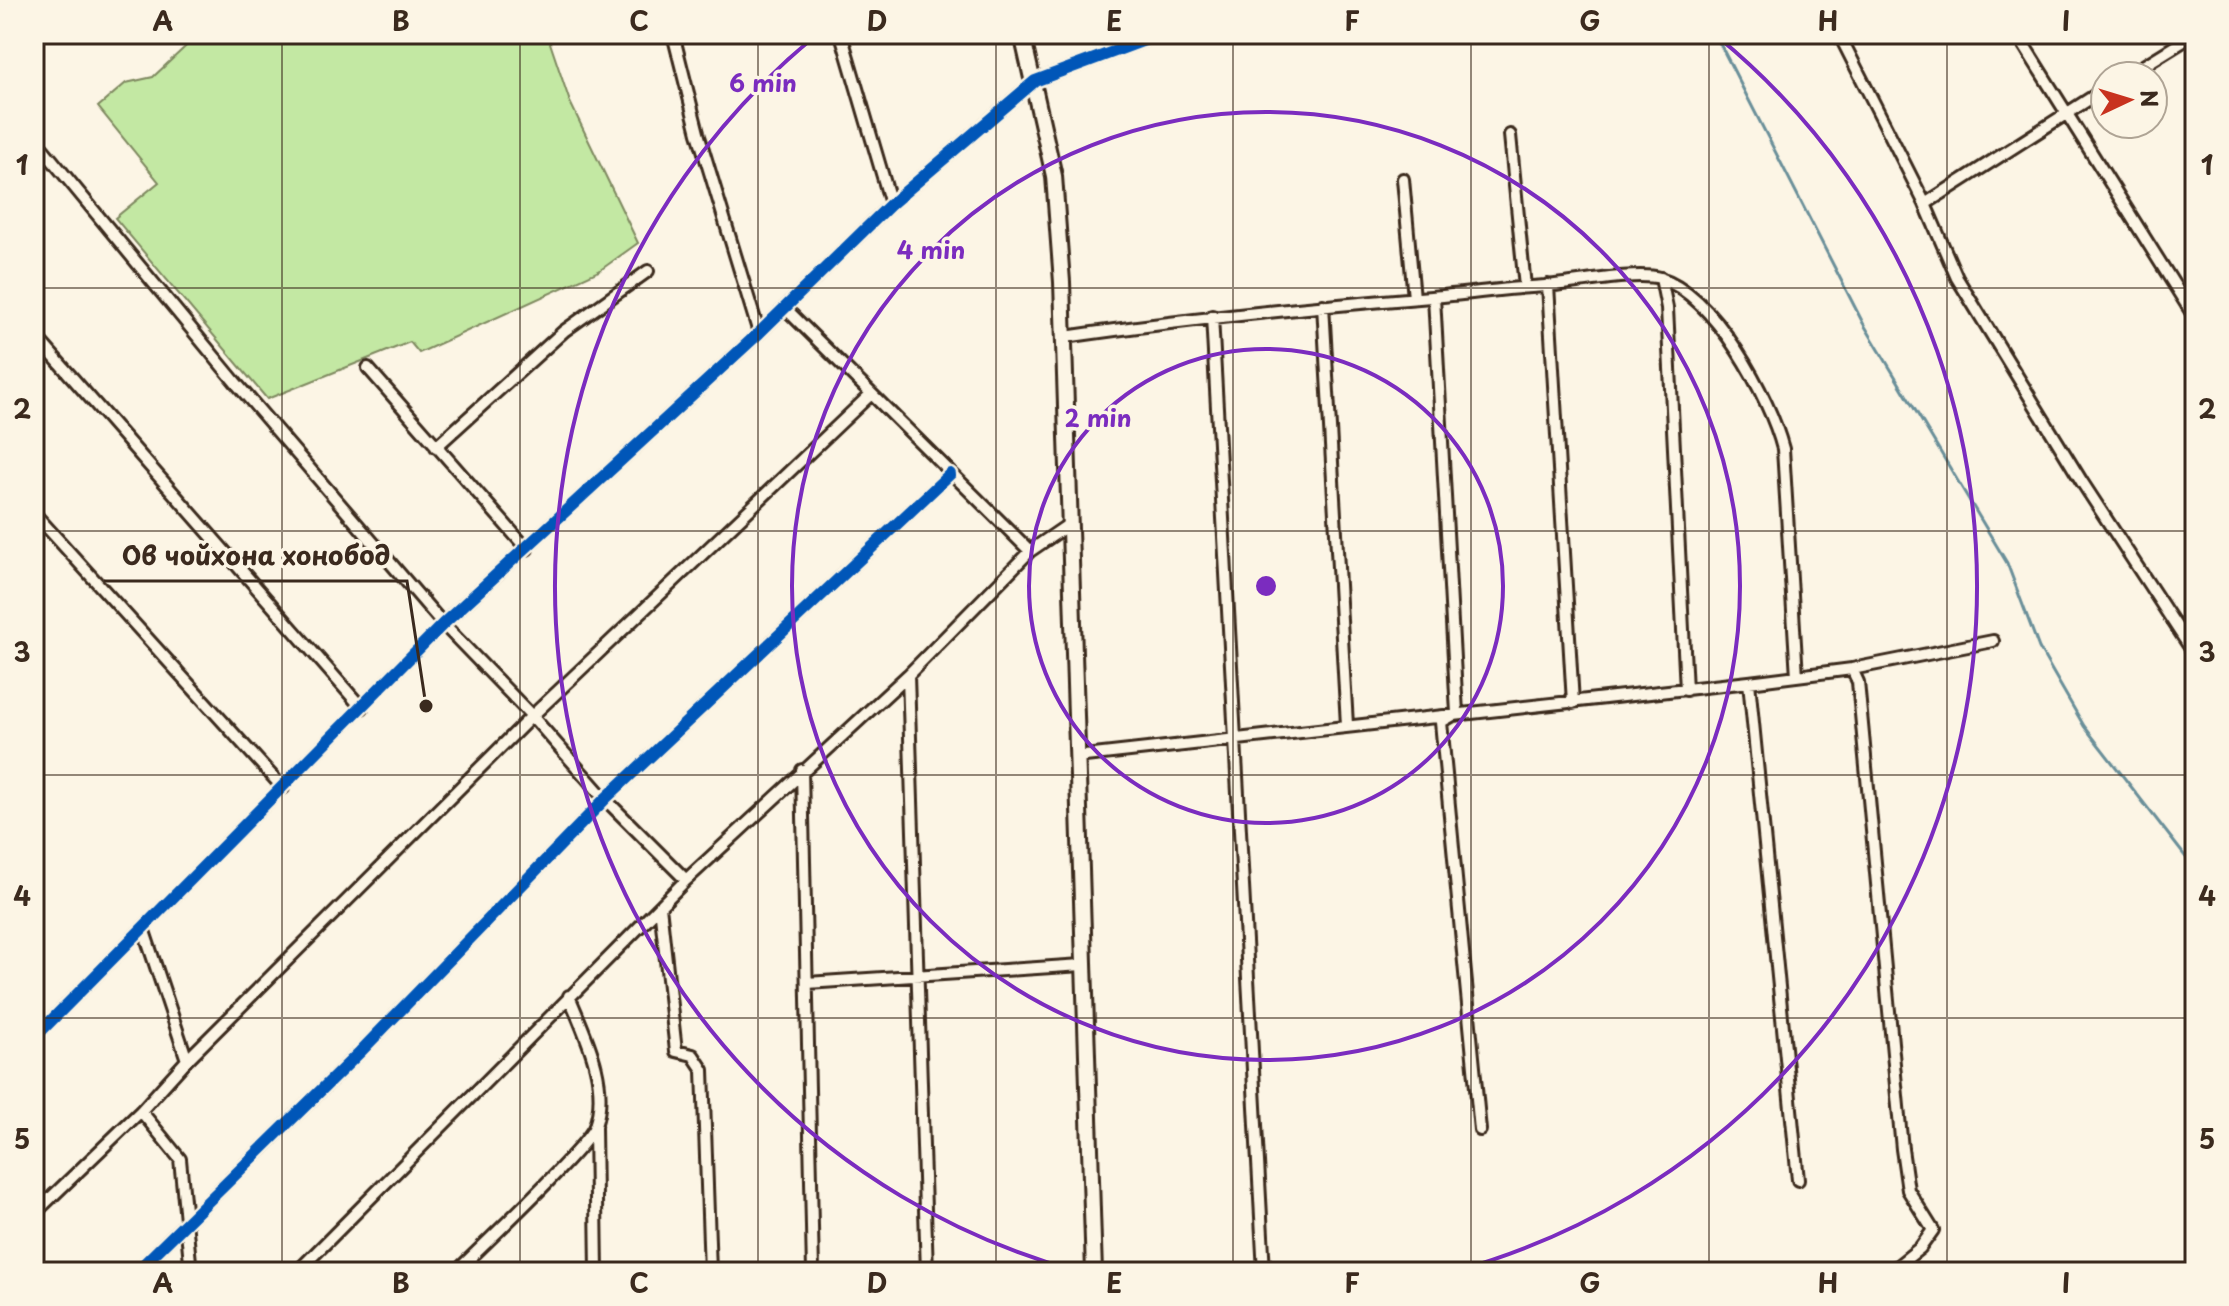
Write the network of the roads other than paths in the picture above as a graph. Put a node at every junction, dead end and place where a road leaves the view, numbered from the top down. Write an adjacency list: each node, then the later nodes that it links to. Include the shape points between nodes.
1 (673, 34): 27 (street)
2 (841, 34): 15 (street)
3 (1022, 34): 9 (main road)
4 (1161, 34): 9 (street)
5 (1839, 34): 16 (street)
6 (2017, 34): 11 (street)
7 (2194, 37): 8 (street)
8 (2154, 60)
9 (1035, 81): 15 (street); 29 (main road, via 1054,176)
10 (2089, 99): 11 (street)
11 (2065, 114): 16 (street); 26 (street)
12 (1510, 135): 20 (street)
13 (34, 138): 38 (street)
14 (1403, 179): 22 (street)
15 (891, 204): 24 (street)
16 (1925, 204): 40 (street, via 1957,278)
17 (648, 271): 32 (street, via 564,331)
18 (1661, 278): 19 (street); 43 (street, via 1708,314 1743,356 1776,422 1783,449); 45 (street, via 1667,308)
19 (1548, 285): 20 (street); 46 (street)
20 (1525, 287): 21 (street)
21 (1434, 297): 22 (street); 48 (street)
22 (1414, 298): 23 (street)
23 (1323, 305): 25 (street); 50 (street)
24 (785, 308): 27 (street); 31 (street)
25 (1212, 316): 29 (street); 51 (street)
26 (2195, 318)
27 (759, 333): 36 (street)
28 (34, 334): 47 (street)
29 (1065, 337): 35 (main road)
30 (368, 368): 32 (street)
31 (870, 395): 33 (street); 49 (street)
32 (436, 447): 36 (street)
33 (950, 474): 37 (street); 55 (street)
34 (34, 513): 54 (street)
35 (1068, 525): 37 (street); 52 (main road)
36 (527, 549): 38 (street)
37 (1030, 551): 42 (street)
38 (443, 624): 47 (street); 49 (street)
39 (1993, 641): 41 (street)
40 (2195, 655)
41 (1852, 669): 43 (street); 81 (street, via 1858,682 1902,1149 1908,1190 1933,1230)
42 (908, 675): 53 (street); 60 (street)
43 (1797, 676): 44 (street)
44 (1749, 682): 45 (street); 68 (street)
45 (1686, 690): 46 (street)
46 (1573, 703): 48 (street)
47 (362, 708): 54 (street)
48 (1457, 713): 50 (street); 67 (street, via 1441,722)
49 (532, 716): 55 (street); 64 (street)
50 (1347, 725): 51 (street)
51 (1232, 739): 52 (street); 80 (street)
52 (1076, 757): 59 (main road)
53 (802, 770): 56 (street); 61 (street)
54 (283, 788): 58 (street)
55 (605, 799): 56 (street); 70 (street)
56 (686, 880): 57 (street)
57 (660, 906): 62 (street); 76 (street, via 676,1051 693,1055 703,1070)
58 (143, 928): 63 (street); 64 (street)
59 (1082, 965): 60 (street); 79 (main road)
60 (919, 975): 61 (street); 78 (street)
61 (807, 983): 77 (street)
62 (569, 996): 66 (street, via 594,1055); 73 (street)
63 (34, 1038)
64 (187, 1060): 65 (street)
65 (141, 1111): 69 (street); 70 (street, via 180,1159)
66 (595, 1127): 74 (street); 75 (street)
67 (1480, 1130)
68 (1798, 1180)
69 (34, 1214)
70 (186, 1222): 71 (street); 72 (street)
71 (136, 1272)
72 (191, 1272)
73 (297, 1272)
74 (456, 1272)
75 (597, 1272)
76 (710, 1272)
77 (813, 1272)
78 (927, 1272)
79 (1094, 1272)
80 (1264, 1272)
81 (1890, 1272)

